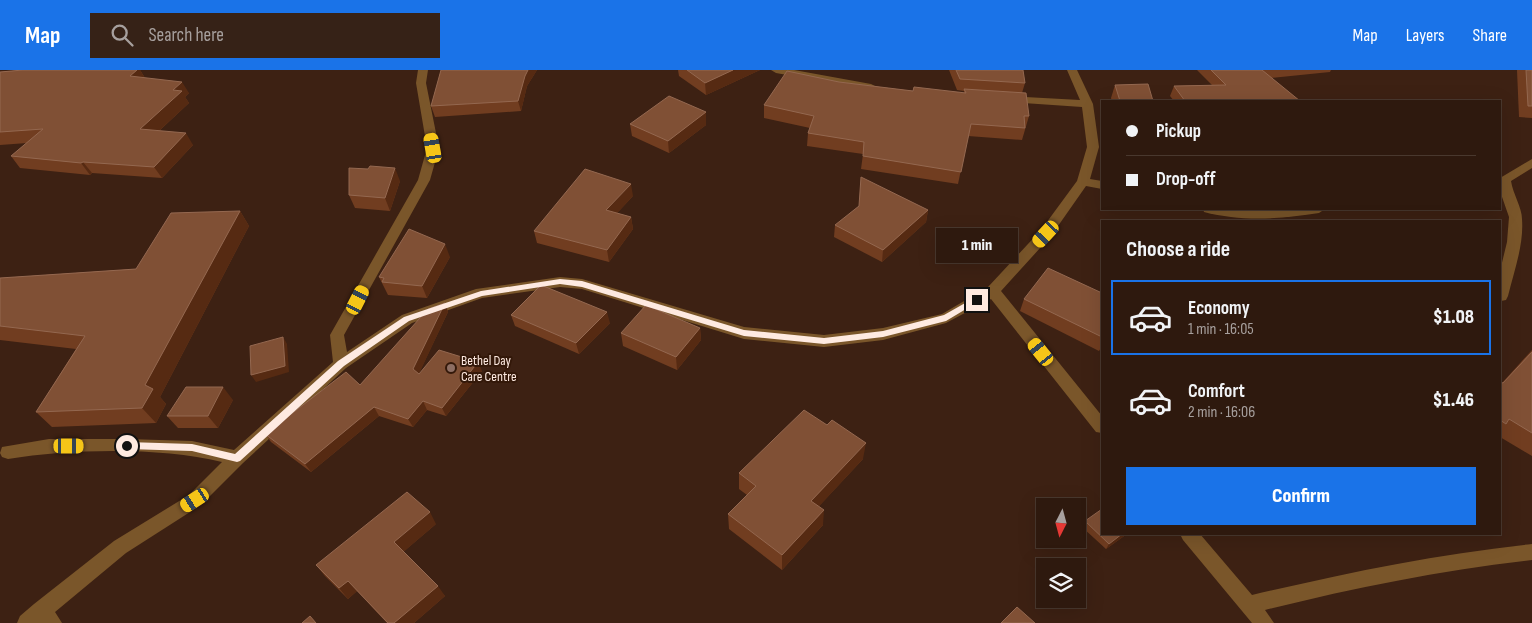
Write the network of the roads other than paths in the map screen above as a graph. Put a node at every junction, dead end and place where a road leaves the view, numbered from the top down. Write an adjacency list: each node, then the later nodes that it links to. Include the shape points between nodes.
1 (423, 70): 15 (street, via 421,82 433,148 424,180 337,335)
2 (776, 70): 4 (street)
3 (1072, 70): 6 (street)
4 (883, 89)
5 (998, 99): 6 (street)
6 (1087, 104): 9 (street, via 1094,147)
7 (1532, 163): 8 (street)
8 (1503, 180): 14 (street, via 1516,217 1514,242)
9 (1083, 181): 10 (street); 13 (street, via 1046,234)
10 (1101, 186)
11 (1214, 210): 12 (street, via 1258,215)
12 (1309, 210)
13 (992, 291): 15 (street, via 946,318 883,334 824,341 744,333 582,284 560,282 481,293 407,319); 16 (street)
14 (1501, 292)
15 (341, 364): 18 (street)
16 (1101, 426)
17 (8, 452): 18 (street, via 49,446 127,446 192,448)
18 (237, 458): 22 (street, via 195,500 120,547)
19 (1190, 535): 21 (street)
20 (1532, 552): 21 (street, via 1355,579)
21 (1248, 605): 23 (street)
22 (40, 619)
23 (1264, 623)

